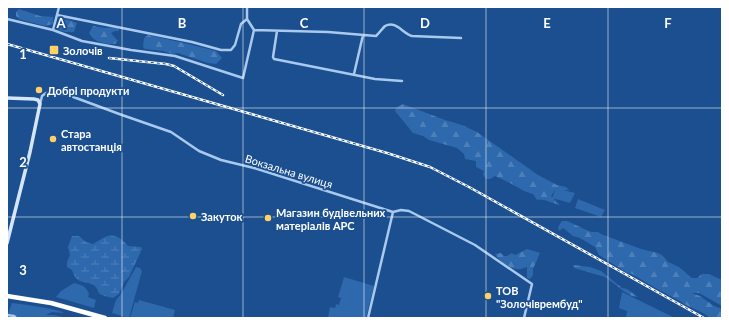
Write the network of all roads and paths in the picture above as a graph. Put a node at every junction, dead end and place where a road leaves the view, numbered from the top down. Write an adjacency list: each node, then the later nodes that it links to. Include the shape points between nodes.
1 (59, 7): 3 (street)
2 (247, 7): 5 (street)
3 (57, 15): 5 (street, via 221,50 231,50 241,24); 6 (street)
4 (7, 18): 6 (street)
5 (248, 19): 7 (street)
6 (53, 30): 7 (street, via 94,43 175,56 243,78)
7 (254, 30): 8 (street)
8 (277, 31): 9 (street); 11 (street, via 272,57 274,60)
9 (363, 35): 10 (street, via 376,36 383,28 393,24 412,36); 11 (street)
10 (461, 38)
11 (354, 74): 12 (street)
12 (402, 81)
13 (7, 98): 14 (street, via 34,99)
14 (40, 104): 15 (street, Вокзальна вулиця, via 42,96 46,93 68,95 171,132 199,151 221,160); 16 (street)
15 (393, 212): 21 (street); 22 (street, Вокзальна вулиця, via 409,211 468,241 532,284)
16 (7, 243)
17 (7, 296): 20 (highway, via 51,303)
18 (7, 315): 19 (street)
19 (16, 318)
20 (105, 318)
21 (368, 318)
22 (524, 318)

